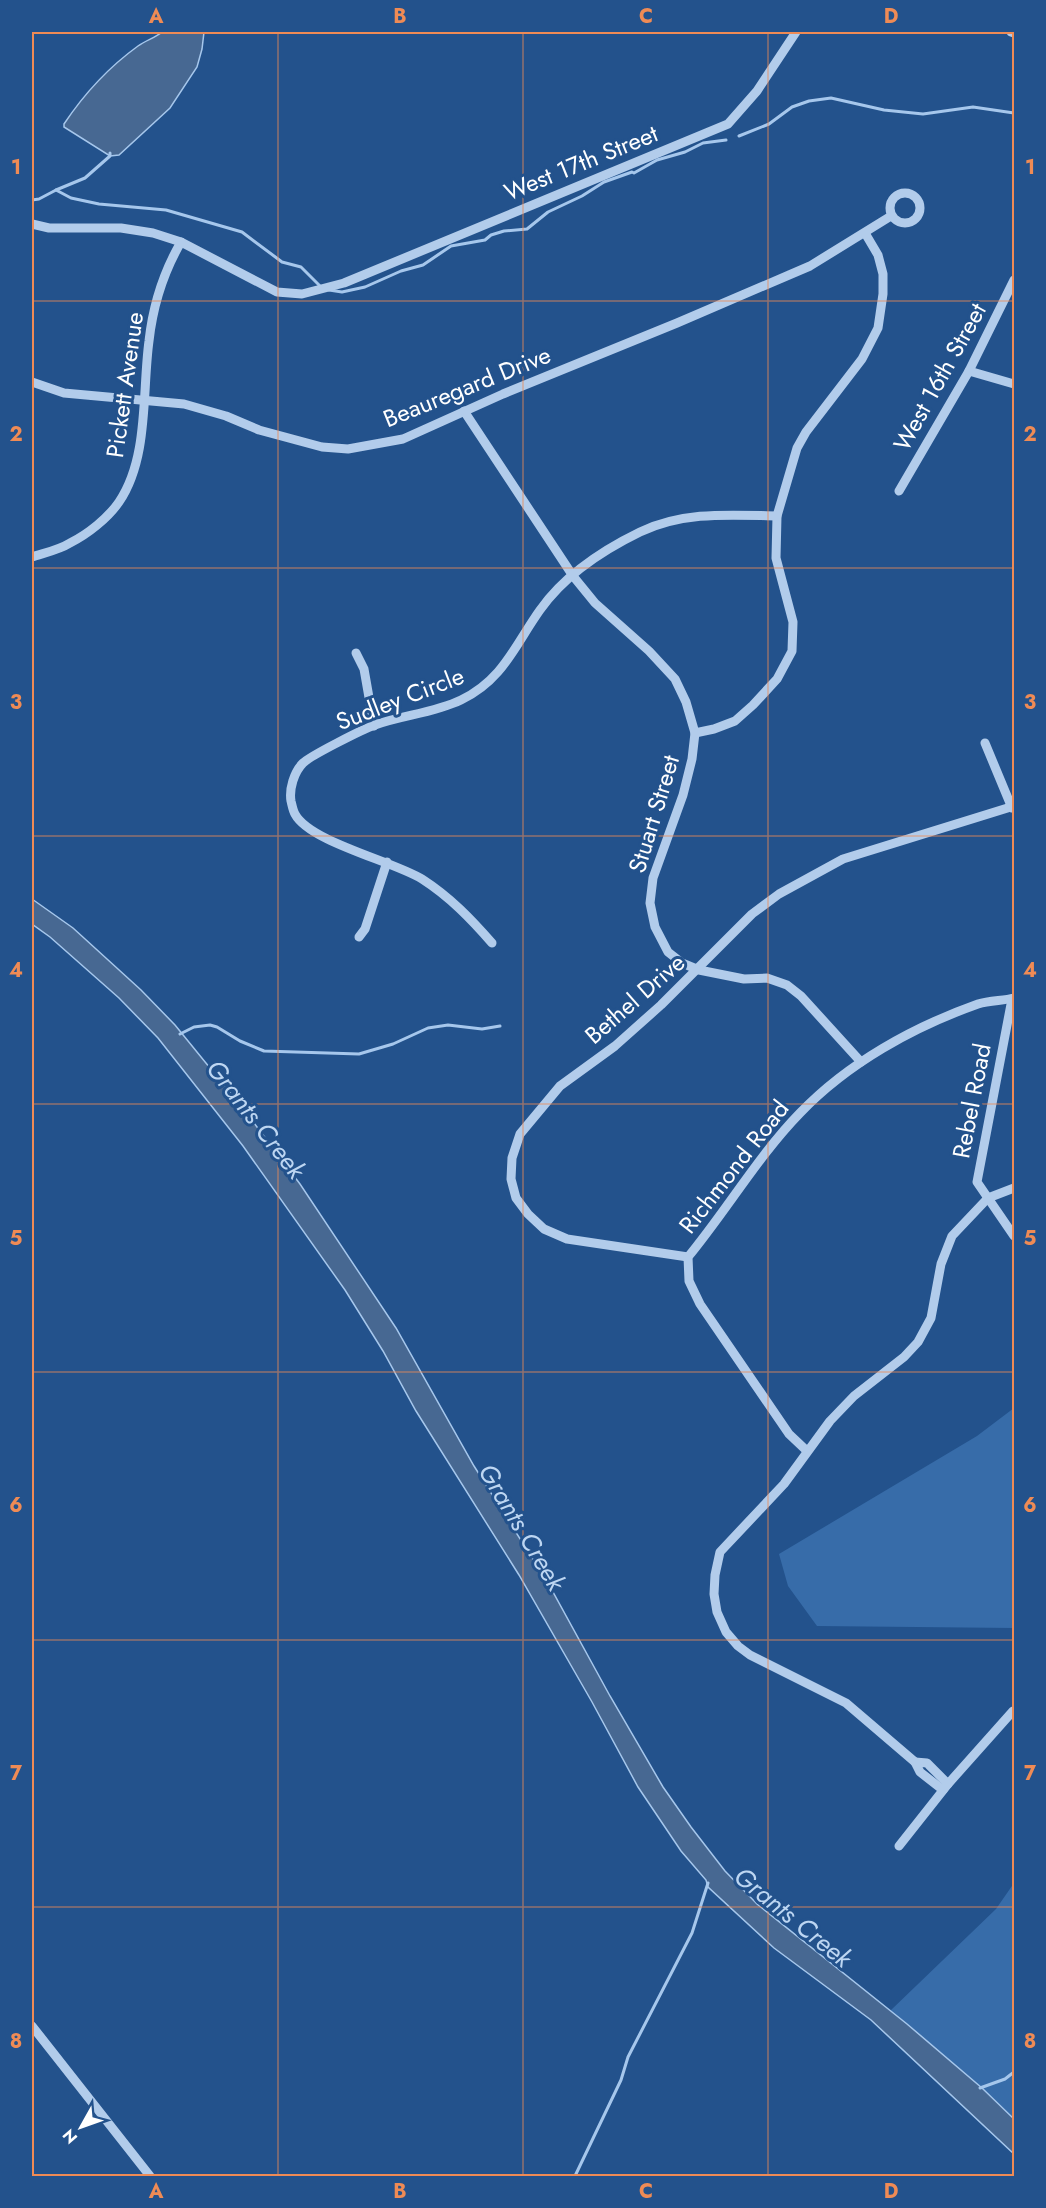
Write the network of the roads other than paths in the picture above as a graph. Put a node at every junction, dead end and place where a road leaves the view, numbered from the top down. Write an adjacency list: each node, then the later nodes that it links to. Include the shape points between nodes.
1 (796, 32): 5 (street, West 17th Street, via 757,91 728,124 344,283 302,294 277,292)
2 (891, 216): 4 (street, Beauregard Drive)
3 (32, 224): 5 (street, West 17th Street, via 49,228 121,228)
4 (865, 233): 11 (street, Beauregard Drive, via 810,266); 13 (street, via 878,255 883,274 878,328 862,359 797,448)
5 (181, 242): 10 (street, Pickett Avenue, via 166,266 157,299 148,341)
6 (1014, 280): 7 (street, West 16th Street)
7 (969, 371): 9 (street); 12 (street, West 16th Street)
8 (32, 382): 10 (street, Beauregard Drive, via 64,393)
9 (1014, 384)
10 (145, 400): 11 (street, Beauregard Drive, via 205,410 259,430 322,447 348,449 403,439); 14 (street, Pickett Avenue, via 138,449 119,502 70,544)
11 (464, 411): 15 (street, Stuart Street)
12 (899, 491)
13 (777, 516): 15 (street, Sudley Circle, via 706,515 675,519 610,548); 18 (street, via 776,558 793,622 792,651 777,679 753,705 735,720)
14 (32, 557)
15 (573, 576): 17 (street, Sudley Circle, via 542,608 489,683 441,708); 18 (street, Stuart Street, via 595,603 675,679)
16 (356, 653): 17 (street, via 364,669)
17 (374, 726): 21 (street, Sudley Circle, via 303,763 293,780 290,799 295,814 308,827 325,838)
18 (695, 733): 24 (street, Stuart Street, via 683,795 653,878 650,903 655,927 668,951)
19 (985, 742): 20 (street)
20 (1013, 807): 24 (street, Bethel Drive, via 843,859 807,877 752,914)
21 (387, 862): 22 (street); 23 (street, Sudley Circle, via 450,897)
22 (359, 937)
23 (492, 943)
24 (699, 970): 26 (street, Stuart Street, via 744,980 767,978 787,985); 30 (street, Bethel Drive, via 615,1046 560,1086 520,1134 512,1158 511,1179 516,1198 544,1229 567,1239)
25 (1013, 999): 26 (street, Richmond Road, via 981,1003 958,1012); 28 (street, Rebel Road, via 978,1170 977,1182)
26 (861, 1062): 30 (street, Richmond Road, via 801,1112)
27 (1014, 1188): 28 (street)
28 (988, 1198): 29 (street, Rebel Road); 31 (street, via 952,1236 941,1264 931,1318 918,1342 854,1396)
29 (1014, 1236)
30 (688, 1257): 31 (street, Richmond Road, via 689,1281 699,1304 789,1434)
31 (807, 1451): 33 (street, via 784,1484 720,1552 714,1584 717,1612 738,1646 846,1703 915,1762 920,1772)
32 (1013, 1711): 33 (street)
33 (945, 1787): 34 (street)
34 (899, 1846)
35 (32, 2026): 36 (street)
36 (150, 2176)

